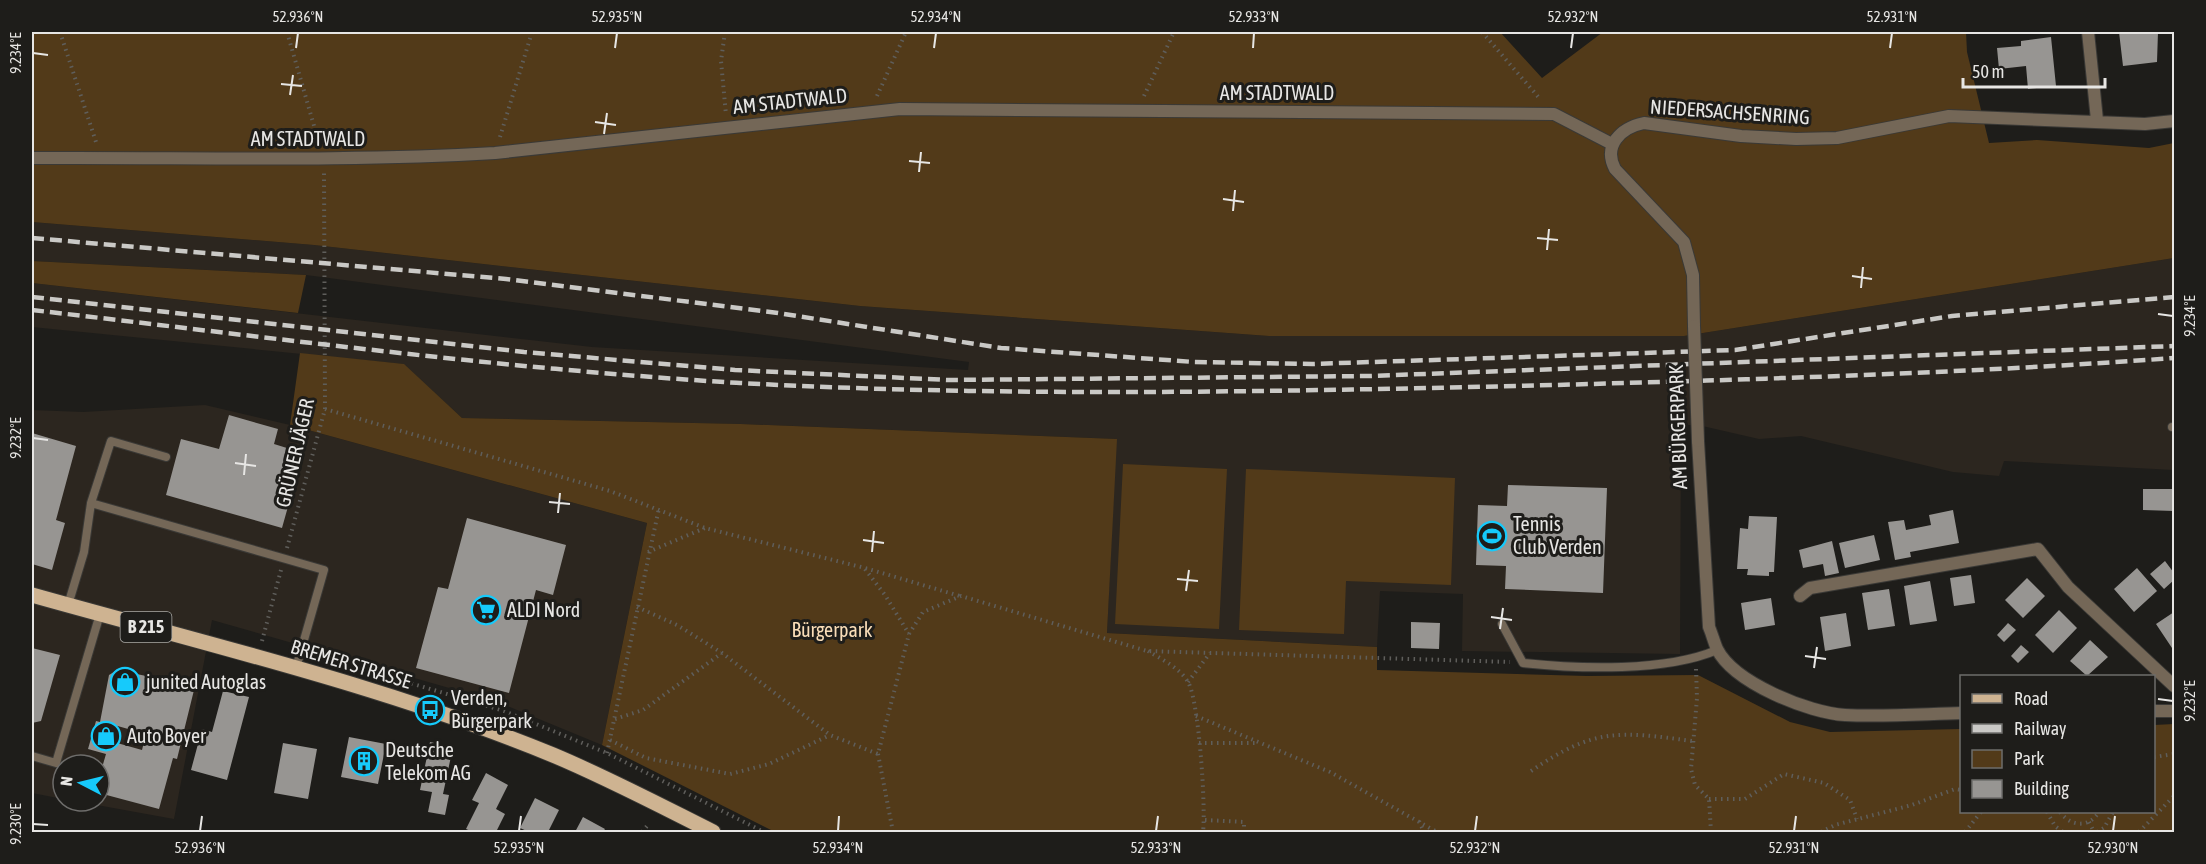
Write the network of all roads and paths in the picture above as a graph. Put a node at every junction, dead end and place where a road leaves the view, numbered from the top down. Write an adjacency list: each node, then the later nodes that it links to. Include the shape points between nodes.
1 (60, 32): 17 (path)
2 (286, 32): 19 (path, GRÜNER JÄGER)
3 (532, 32): 16 (path)
4 (725, 32): 14 (path, via 722,61)
5 (906, 32): 9 (path)
6 (1174, 32): 10 (path)
7 (1482, 32): 11 (path)
8 (2088, 32): 12 (street)
9 (870, 112): 10 (street, AM STADTWALD); 14 (street, AM STADTWALD)
10 (1136, 112): 11 (street, AM STADTWALD)
11 (1554, 114): 15 (street)
12 (2097, 120): 13 (street, NIEDERSACHSENRING, via 2145,124); 15 (street, NIEDERSACHSENRING, via 1949,116 1837,138 1796,139 1644,123 1623,130)
13 (2175, 121)
14 (728, 128): 16 (street, AM STADTWALD)
15 (1612, 144): 37 (street, AM BÜRGERPARK, bridge, via 1609,158 1614,169 1684,242 1693,275 1705,587 1709,627)
16 (495, 153): 19 (street, AM STADTWALD)
17 (100, 157): 18 (street, AM STADTWALD); 19 (street, AM STADTWALD)
18 (32, 158)
19 (324, 160): 20 (path, GRÜNER JÄGER)
20 (325, 409): 23 (path, via 610,490); 26 (path, GRÜNER JÄGER)
21 (166, 457): 22 (lane, via 111,441)
22 (91, 503): 26 (lane); 31 (lane, via 84,552)
23 (659, 508): 24 (path); 25 (path)
24 (705, 528): 25 (path); 27 (path)
25 (648, 552): 32 (path)
26 (285, 558): 36 (path, GRÜNER JÄGER); 43 (lane, via 324,570)
27 (865, 568): 29 (path); 35 (path)
28 (32, 595): 31 (main road, BREMER STRASSE / B 215)
29 (962, 596): 35 (path, via 923,612); 38 (path)
30 (1800, 596): 45 (street, via 1810,588 2038,549 2068,586)
31 (68, 605): 33 (main road, BREMER STRASSE / B 215)
32 (637, 607): 40 (path, via 677,625); 50 (path)
33 (100, 614): 43 (main road, BREMER STRASSE / B 215); 59 (lane, via 56,763)
34 (1502, 624): 42 (lane)
35 (909, 634): 57 (path)
36 (262, 641)
37 (1717, 650): 41 (lane); 48 (street, AM BÜRGERPARK, via 1734,669 1757,685 1799,704 1843,715)
38 (1147, 651): 39 (path); 44 (path)
39 (1210, 652): 42 (path); 44 (path)
40 (722, 653): 50 (path, via 643,710); 51 (path)
41 (1696, 659): 42 (lane, via 1599,668); 53 (path)
42 (1523, 663)
43 (295, 670): 76 (main road, BREMER STRASSE / B 215, via 430,710 554,756)
44 (1188, 682): 49 (path)
45 (2175, 686)
46 (2155, 711): 47 (street)
47 (2175, 711)
48 (1960, 713)
49 (1196, 716): 54 (path); 55 (path)
50 (615, 719): 52 (path)
51 (830, 735): 52 (path, via 769,764 730,774 646,758); 57 (path)
52 (610, 740): 56 (path)
53 (1692, 741): 61 (path, via 1637,734 1601,735 1560,752); 64 (path, via 1695,785)
54 (1199, 743): 55 (path); 71 (path)
55 (1263, 743): 72 (path, via 1330,772)
56 (608, 753)
57 (878, 754): 77 (path)
58 (2175, 754): 60 (path)
59 (32, 756)
60 (2155, 757)
61 (1531, 771)
62 (1960, 790): 70 (path)
63 (2175, 796): 87 (path)
64 (1709, 799): 70 (path, via 1745,799 1784,774 1824,783 1850,800); 82 (path)
65 (1980, 813): 84 (path)
66 (2048, 813): 85 (path)
67 (2061, 813): 73 (path, via 2069,822)
68 (2098, 813): 73 (path)
69 (2112, 813): 86 (path, via 2104,828)
70 (1857, 819): 83 (path)
71 (1205, 820): 78 (path); 79 (path, via 1244,822)
72 (1419, 820): 80 (path); 81 (path)
73 (2089, 822): 86 (path)
74 (647, 826): 75 (path)
75 (642, 832)
76 (713, 832)
77 (893, 832)
78 (1203, 832)
79 (1244, 832)
80 (1424, 832)
81 (1437, 832)
82 (1711, 832)
83 (1821, 832)
84 (1965, 832)
85 (2063, 832)
86 (2095, 832)
87 (2139, 832)

